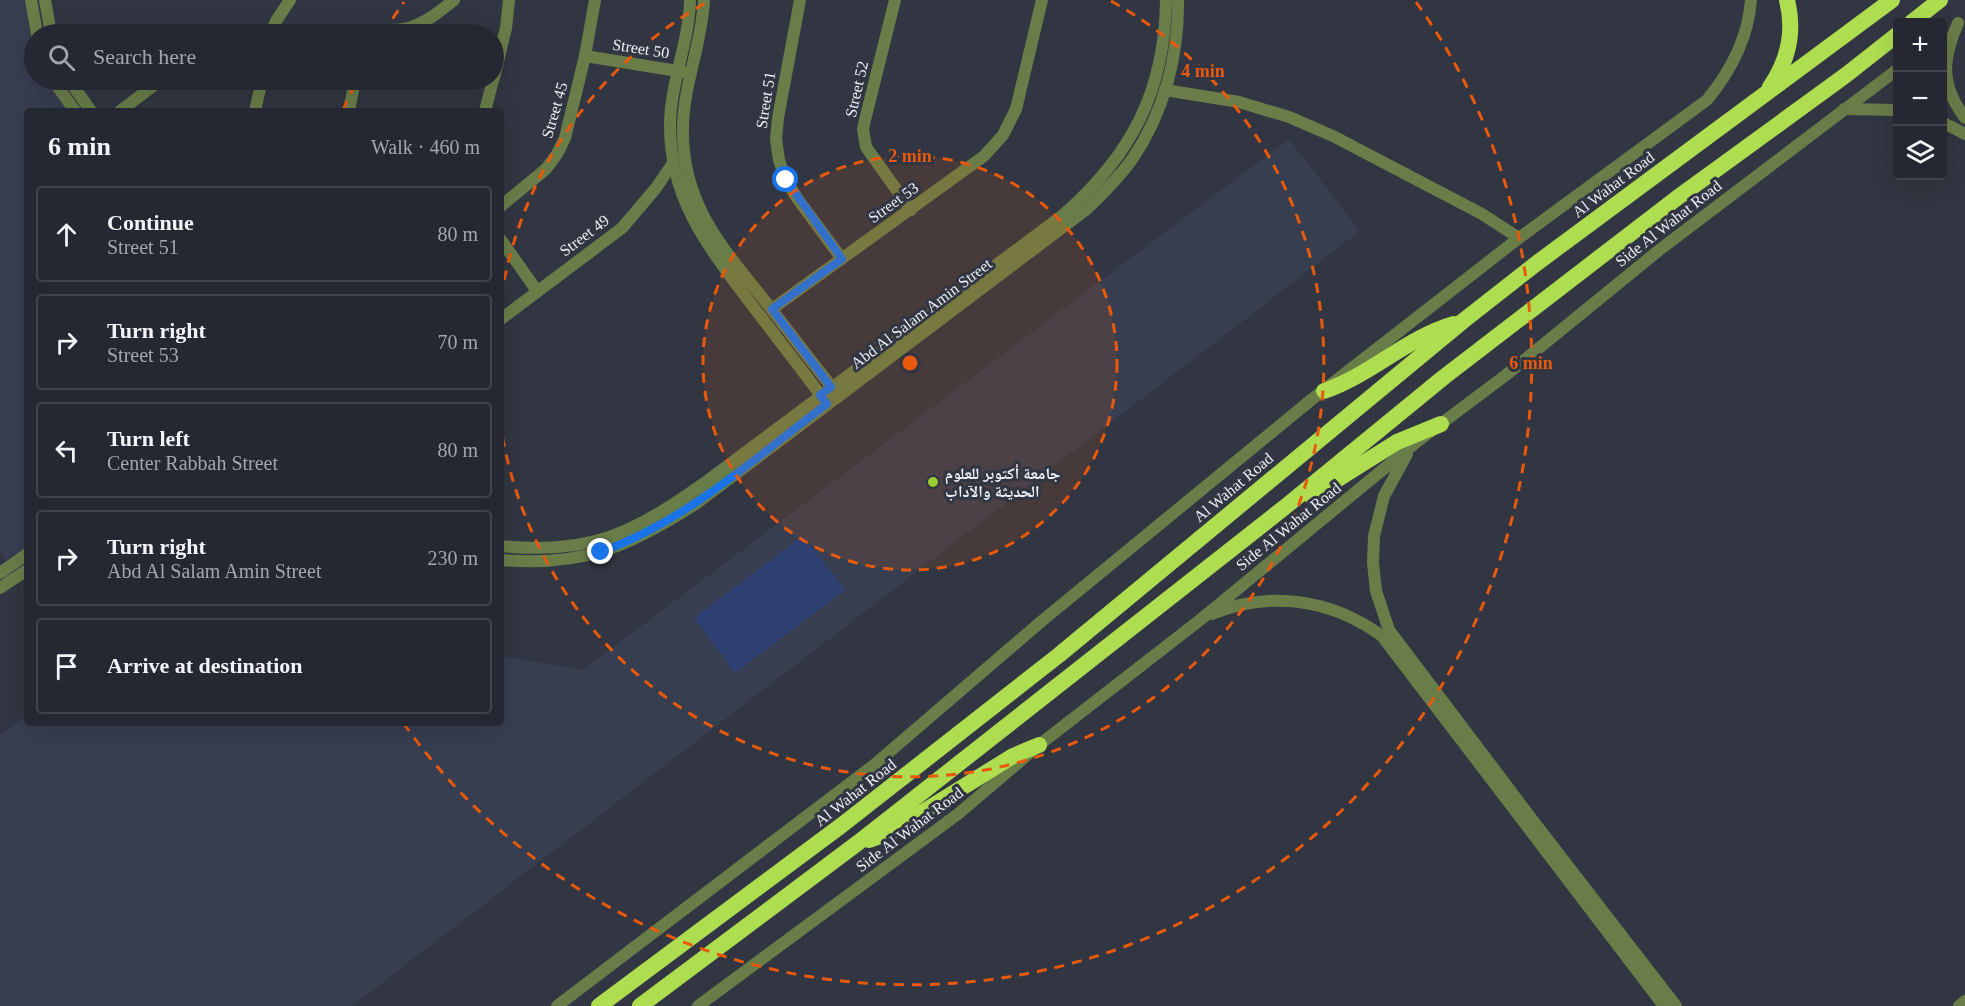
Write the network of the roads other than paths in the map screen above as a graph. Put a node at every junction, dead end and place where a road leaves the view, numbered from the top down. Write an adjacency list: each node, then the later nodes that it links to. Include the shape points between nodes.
1 (31, 0): 20 (street)
2 (45, 0): 21 (street)
3 (290, 0): 22 (street)
4 (454, 0): 23 (street)
5 (509, 0): 25 (street)
6 (595, 0): 27 (street, Street 45)
7 (690, 0): 28 (street)
8 (704, 0): 30 (street)
9 (800, 0): 56 (street, Street 51, via 778,118 779,160 797,198)
10 (895, 0): 52 (street, Street 52, via 863,129 871,155)
11 (1042, 0): 52 (street, Street 53, via 1016,109 1004,135 984,156)
12 (1166, 0): 53 (street, Abd Al Salam Amin Street, via 1161,62 1140,119 1113,162)
13 (1178, 0): 37 (street, Abd Al Salam Amin Street, via 1176,42)
14 (1750, 0): 54 (street, via 1736,57 1707,100)
15 (1787, 0): 38 (highway, via 1791,27 1787,52 1778,76)
16 (1892, 0): 38 (highway, Al Wahat Road)
17 (1940, 0): 18 (highway)
18 (1917, 18)
19 (1962, 21): 24 (street); 47 (street, via 1947,49 1945,73)
20 (35, 24)
21 (49, 24)
22 (275, 24)
23 (418, 24)
24 (1947, 32)
25 (504, 36)
26 (1893, 38): 67 (highway, via 1444,377)
27 (585, 56): 28 (street, Street 50); 51 (street, Street 45, via 571,120 557,154 546,169)
28 (677, 71): 30 (street, Street 50); 50 (street, via 670,126)
29 (1894, 72): 45 (street, Side Al Wahat Road)
30 (691, 74): 58 (street, via 683,128 690,183 712,234)
31 (60, 90): 39 (street)
32 (76, 90): 40 (street)
33 (148, 90): 41 (street)
34 (259, 90): 42 (street)
35 (353, 90): 43 (street)
36 (490, 90): 44 (street)
37 (1165, 90): 53 (street, Abd Al Salam Amin Street, via 1133,158 1104,193); 54 (street, via 1239,102 1289,117 1333,136)
38 (1762, 97): 61 (highway, Al Wahat Road)
39 (73, 108)
40 (89, 108)
41 (124, 108)
42 (256, 108)
43 (350, 108)
44 (486, 108)
45 (1844, 109): 46 (street); 65 (street, Side Al Wahat Road, via 1658,250)
46 (1893, 110)
47 (1965, 118)
48 (1947, 124): 49 (street)
49 (1963, 130)
50 (673, 163): 57 (street, Street 49, via 622,228); 58 (street, via 682,197 697,229)
51 (504, 204)
52 (910, 210): 56 (street, Street 53)
53 (1066, 219): 62 (street, Abd Al Salam Amin Street)
54 (1519, 237): 63 (street)
55 (504, 244): 57 (street)
56 (842, 259): 59 (street, Street 53)
57 (537, 291): 60 (street, Street 49)
58 (750, 291): 59 (street); 64 (street)
59 (772, 309): 62 (street)
60 (504, 317)
61 (1464, 321): 63 (highway, via 1427,334 1358,377); 80 (highway, Al Wahat Road, via 1059,655 842,825)
62 (835, 391): 64 (street, Abd Al Salam Amin Street)
63 (1324, 391): 79 (street, via 1034,627 874,765)
64 (824, 399): 68 (street, Abd Al Salam Amin Street, via 671,506 627,531 568,547); 70 (street, Abd Al Salam Amin Street, via 697,503 646,534 577,559)
65 (1441, 424): 66 (street, Side Al Wahat Road); 67 (highway, via 1397,442 1316,494)
66 (1414, 444): 74 (street, Side Al Wahat Road); 77 (street, via 1384,496 1374,536 1375,584 1389,630)
67 (1285, 507): 76 (highway)
68 (504, 546)
69 (24, 556): 72 (street)
70 (504, 560)
71 (24, 572): 73 (street)
72 (0, 573)
73 (0, 588)
74 (1200, 620): 75 (street, Side Al Wahat Road); 77 (street, via 1257,601 1301,601 1344,613 1382,636)
75 (1039, 745): 76 (highway, via 1013,756 889,833); 82 (street, Side Al Wahat Road, via 958,814)
76 (859, 842): 81 (highway)
77 (1651, 982): 83 (street); 84 (street)
78 (1965, 1001): 85 (street)
79 (556, 1006)
80 (599, 1006)
81 (640, 1006)
82 (698, 1006)
83 (1664, 1006)
84 (1676, 1006)
85 (1959, 1006)

